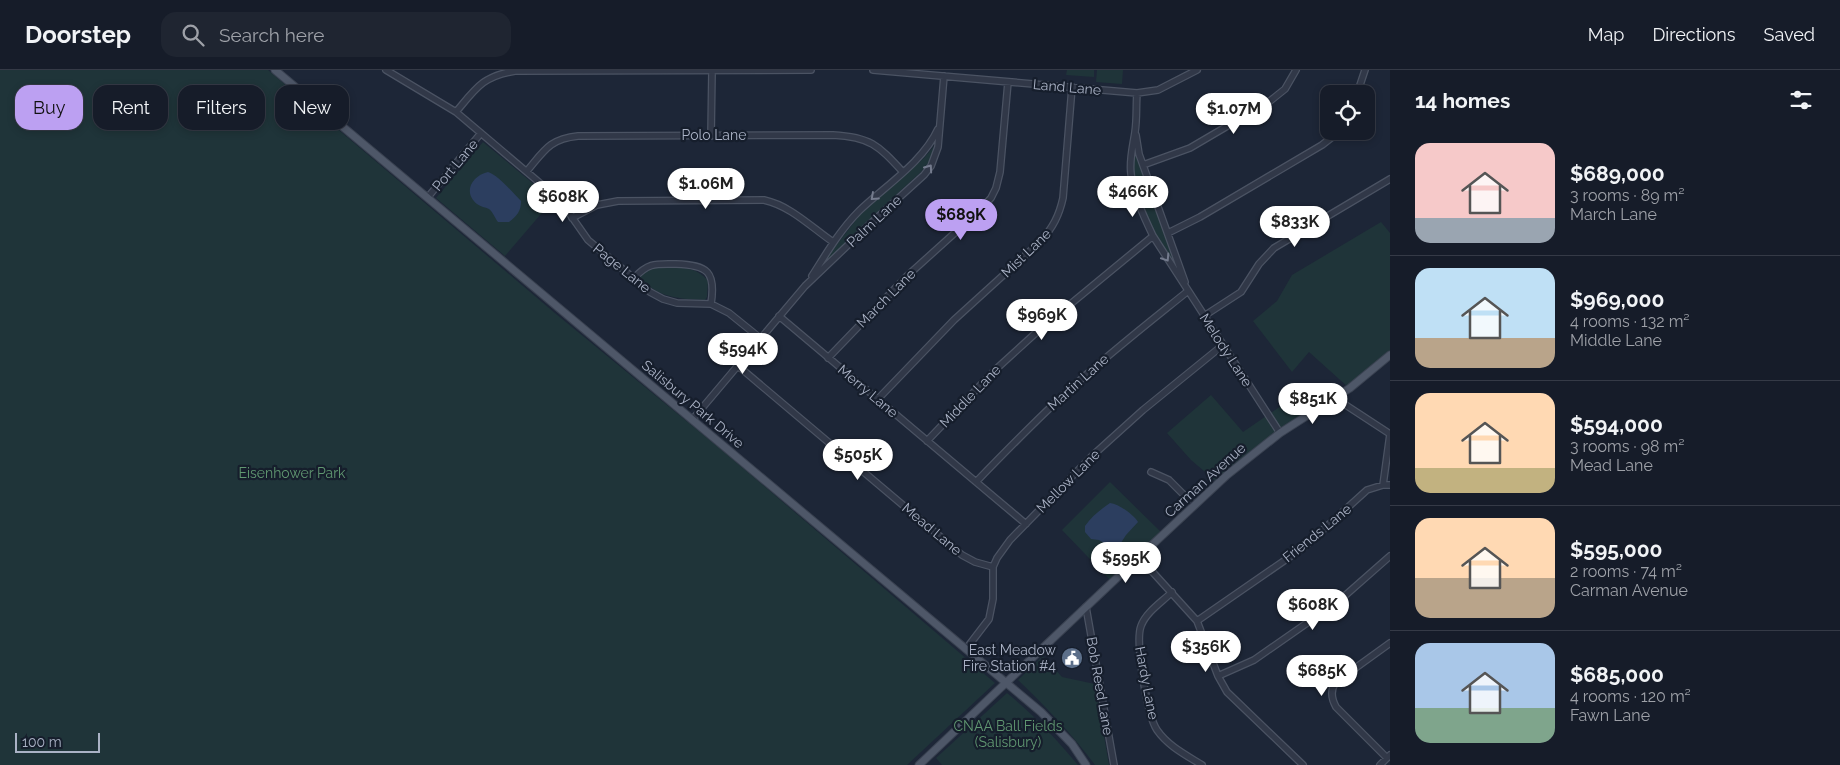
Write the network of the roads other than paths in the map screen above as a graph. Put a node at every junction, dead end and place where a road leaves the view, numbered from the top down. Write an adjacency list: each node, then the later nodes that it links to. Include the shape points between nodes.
1 (275, 70): 26 (main road, Salisbury Park Drive)
2 (386, 70): 16 (street, Page Lane)
3 (812, 70): 10 (street)
4 (872, 70): 11 (street, Land Lane)
5 (1197, 70): 15 (street, Land Lane, via 1158,90)
6 (1296, 70): 22 (street, via 1285,89 1270,101 1190,148)
7 (1364, 70): 13 (street)
8 (605, 71): 9 (street); 16 (street, via 499,74 479,85)
9 (669, 71): 10 (street)
10 (712, 71): 20 (street)
11 (944, 76): 12 (street, Land Lane); 17 (street, Palm Lane)
12 (1008, 82): 14 (street, Land Lane); 40 (street, March Lane, via 1000,172 991,198 907,276)
13 (1360, 85)
14 (1072, 88): 15 (street, Land Lane); 43 (street, Mist Lane, via 1063,198 1053,227 954,320)
15 (1137, 93): 18 (street, Melody Lane)
16 (456, 112): 19 (street, Page Lane)
17 (941, 123): 23 (street, Palm Lane, via 929,146); 32 (street, Palm Lane, one-way to 17, via 924,175 937,154)
18 (1136, 130): 22 (street, Melody Lane); 29 (street, Melody Lane, via 1131,174)
19 (481, 133): 24 (street, Page Lane); 26 (street, Port Lane)
20 (711, 136): 23 (street, Polo Lane, via 852,136 874,145); 24 (street, Polo Lane, via 564,137 550,145)
21 (1329, 140): 28 (street, via 1200,218)
22 (1143, 166): 28 (street, Melody Lane)
23 (902, 171): 30 (street, Palm Lane, one-way to 30, via 858,212)
24 (527, 172): 27 (street, Page Lane, via 560,200)
25 (1390, 179): 36 (street, via 1274,248 1241,292)
26 (428, 197): 44 (main road, Salisbury Park Drive)
27 (572, 218): 30 (street, via 596,205 618,201 764,200 788,209); 31 (street, Page Lane, via 588,240)
28 (1168, 233): 33 (street, Melody Lane)
29 (1152, 236): 33 (street, Melody Lane, one-way to 33); 47 (street, Middle Lane, via 1032,336)
30 (834, 242): 32 (street, Palm Lane)
31 (634, 278): 34 (street, Page Lane, via 663,299 676,303); 34 (street, via 652,264 695,264 712,278)
32 (805, 286): 35 (street, Palm Lane)
33 (1188, 291): 36 (street, Melody Lane); 49 (street, Martin Lane, via 1107,356 1038,418)
34 (711, 304): 37 (street, Page Lane, via 729,313)
35 (779, 316): 37 (street, Palm Lane); 40 (street, Merry Lane)
36 (1204, 316): 38 (street, Melody Lane)
37 (760, 338): 41 (street, Palm Lane)
38 (1223, 345): 45 (street, Melody Lane); 52 (street, Mellow Lane, via 1113,436)
39 (1390, 355): 42 (main road, Carman Avenue)
40 (828, 358): 43 (street, Merry Lane)
41 (737, 365): 44 (street, Palm Lane); 55 (street, Mead Lane, via 962,555)
42 (1335, 398): 45 (main road, Carman Avenue); 46 (street)
43 (878, 399): 47 (street, Merry Lane)
44 (692, 420): 60 (main road, Salisbury Park Drive)
45 (1280, 433): 51 (main road, Carman Avenue)
46 (1390, 434): 50 (street)
47 (927, 441): 49 (street, Merry Lane)
48 (1151, 472): 51 (street, via 1168,480)
49 (976, 482): 52 (street, Merry Lane)
50 (1387, 485): 58 (street, Friends Lane, via 1368,490 1304,547)
51 (1194, 505): 53 (main road, Carman Avenue)
52 (1026, 524): 55 (street, Mellow Lane, via 1003,549)
53 (1139, 556): 56 (street); 57 (main road, Carman Avenue)
54 (1390, 556): 61 (street, via 1353,590 1270,649)
55 (994, 567): 60 (street, Mellow Lane, via 991,613)
56 (1172, 592): 58 (street); 67 (street, Hardy Lane, via 1144,621 1139,635 1150,712 1165,740)
57 (1086, 606): 62 (main road, Carman Avenue); 66 (street, Bob Reed Lane)
58 (1197, 621): 61 (street)
59 (1390, 643): 63 (street, via 1336,682 1332,689 1336,707)
60 (966, 650): 62 (main road, Salisbury Park Drive)
61 (1218, 676): 68 (street, via 1233,699)
62 (1006, 683): 64 (main road, Carman Avenue); 65 (main road, Salisbury Park Drive, via 1041,712 1072,744)
63 (1389, 756): 69 (street)
64 (919, 765)
65 (1086, 765)
66 (1114, 765)
67 (1202, 765)
68 (1303, 765)
69 (1380, 765)

